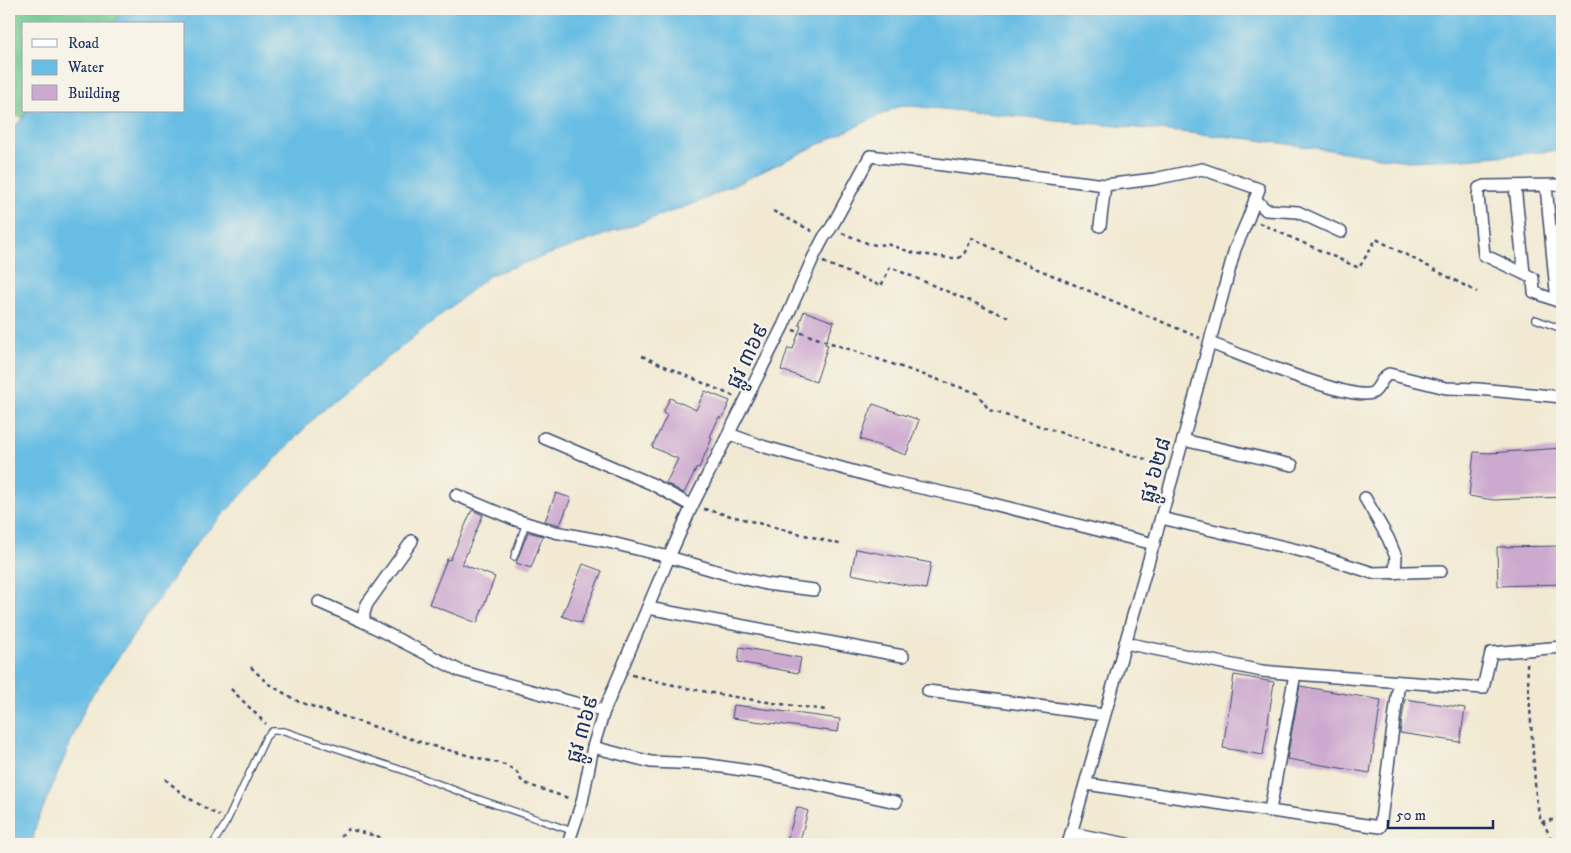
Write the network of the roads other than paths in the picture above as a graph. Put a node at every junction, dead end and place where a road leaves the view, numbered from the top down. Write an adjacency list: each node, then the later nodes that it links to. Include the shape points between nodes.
1 (1105, 184): 5 (street, ផ្លូវ ៣៦៩, via 1154,179 1202,169 1259,189); 6 (street); 13 (street, ផ្លូវ ៣៦៩, via 870,156 813,258 783,326)
2 (1562, 185): 4 (street)
3 (1515, 186): 4 (street); 8 (street); 8 (street, via 1479,188 1481,226 1484,255)
4 (1546, 186): 8 (street, via 1557,301 1534,292 1533,278)
5 (1255, 199): 7 (street, via 1266,210 1298,212); 11 (street, ផ្លូវ ៦២៨, via 1235,249)
6 (1100, 226)
7 (1341, 232)
8 (1524, 273)
9 (1535, 319): 10 (lane)
10 (1562, 329)
11 (1210, 343): 12 (street, via 1325,386 1357,394 1372,393 1389,374 1446,388); 15 (street, ផ្លូវ ៦២៨)
12 (1562, 397)
13 (728, 434): 19 (street, ផ្លូវ ៣៦៩); 23 (street, via 889,481)
14 (544, 438): 19 (street, via 652,484)
15 (1183, 440): 16 (street); 20 (street, ផ្លូវ ៦២៨)
16 (1292, 465)
17 (456, 495): 21 (street)
18 (1365, 498): 27 (street, via 1396,557)
19 (692, 506): 25 (street, ផ្លូវ ៣៦៩)
20 (1161, 518): 23 (street, ផ្លូវ ៦២៨); 27 (street, via 1310,553 1373,573)
21 (526, 523): 24 (lane); 25 (street)
22 (412, 541): 31 (street, via 367,604)
23 (1154, 544): 32 (street, ផ្លូវ ៦២៨)
24 (514, 557)
25 (668, 557): 28 (street, via 766,584); 30 (street, ផ្លូវ ៣៦៩)
26 (1441, 571): 27 (street)
27 (1395, 574)
28 (814, 590)
29 (319, 602): 31 (street)
30 (648, 608): 34 (street); 38 (street, ផ្លូវ ៣៦៩)
31 (364, 622): 38 (street, via 460,671)
32 (1125, 643): 35 (street); 39 (street, ផ្លូវ ៦២៨)
33 (1562, 647): 36 (street, via 1491,653 1483,688)
34 (903, 656)
35 (1295, 674): 36 (street); 43 (street)
36 (1399, 682): 43 (street, via 1380,827)
37 (928, 691): 39 (street)
38 (604, 712): 40 (street, ផ្លូវ ៣៦៩)
39 (1104, 715): 41 (street, ផ្លូវ ៦២៨)
40 (593, 747): 42 (street, via 651,762 702,764 763,773); 44 (street, ផ្លូវ ៣៦៩, via 582,802)
41 (1086, 784): 43 (street); 45 (street, ផ្លូវ ៦២៨)
42 (896, 802)
43 (1270, 810)
44 (572, 831): 46 (lane, via 405,771 284,731 272,731 261,746); 47 (street, ផ្លូវ ៣៦៩)
45 (1069, 839): 48 (street)
46 (213, 844)
47 (568, 844)
48 (1127, 844)

